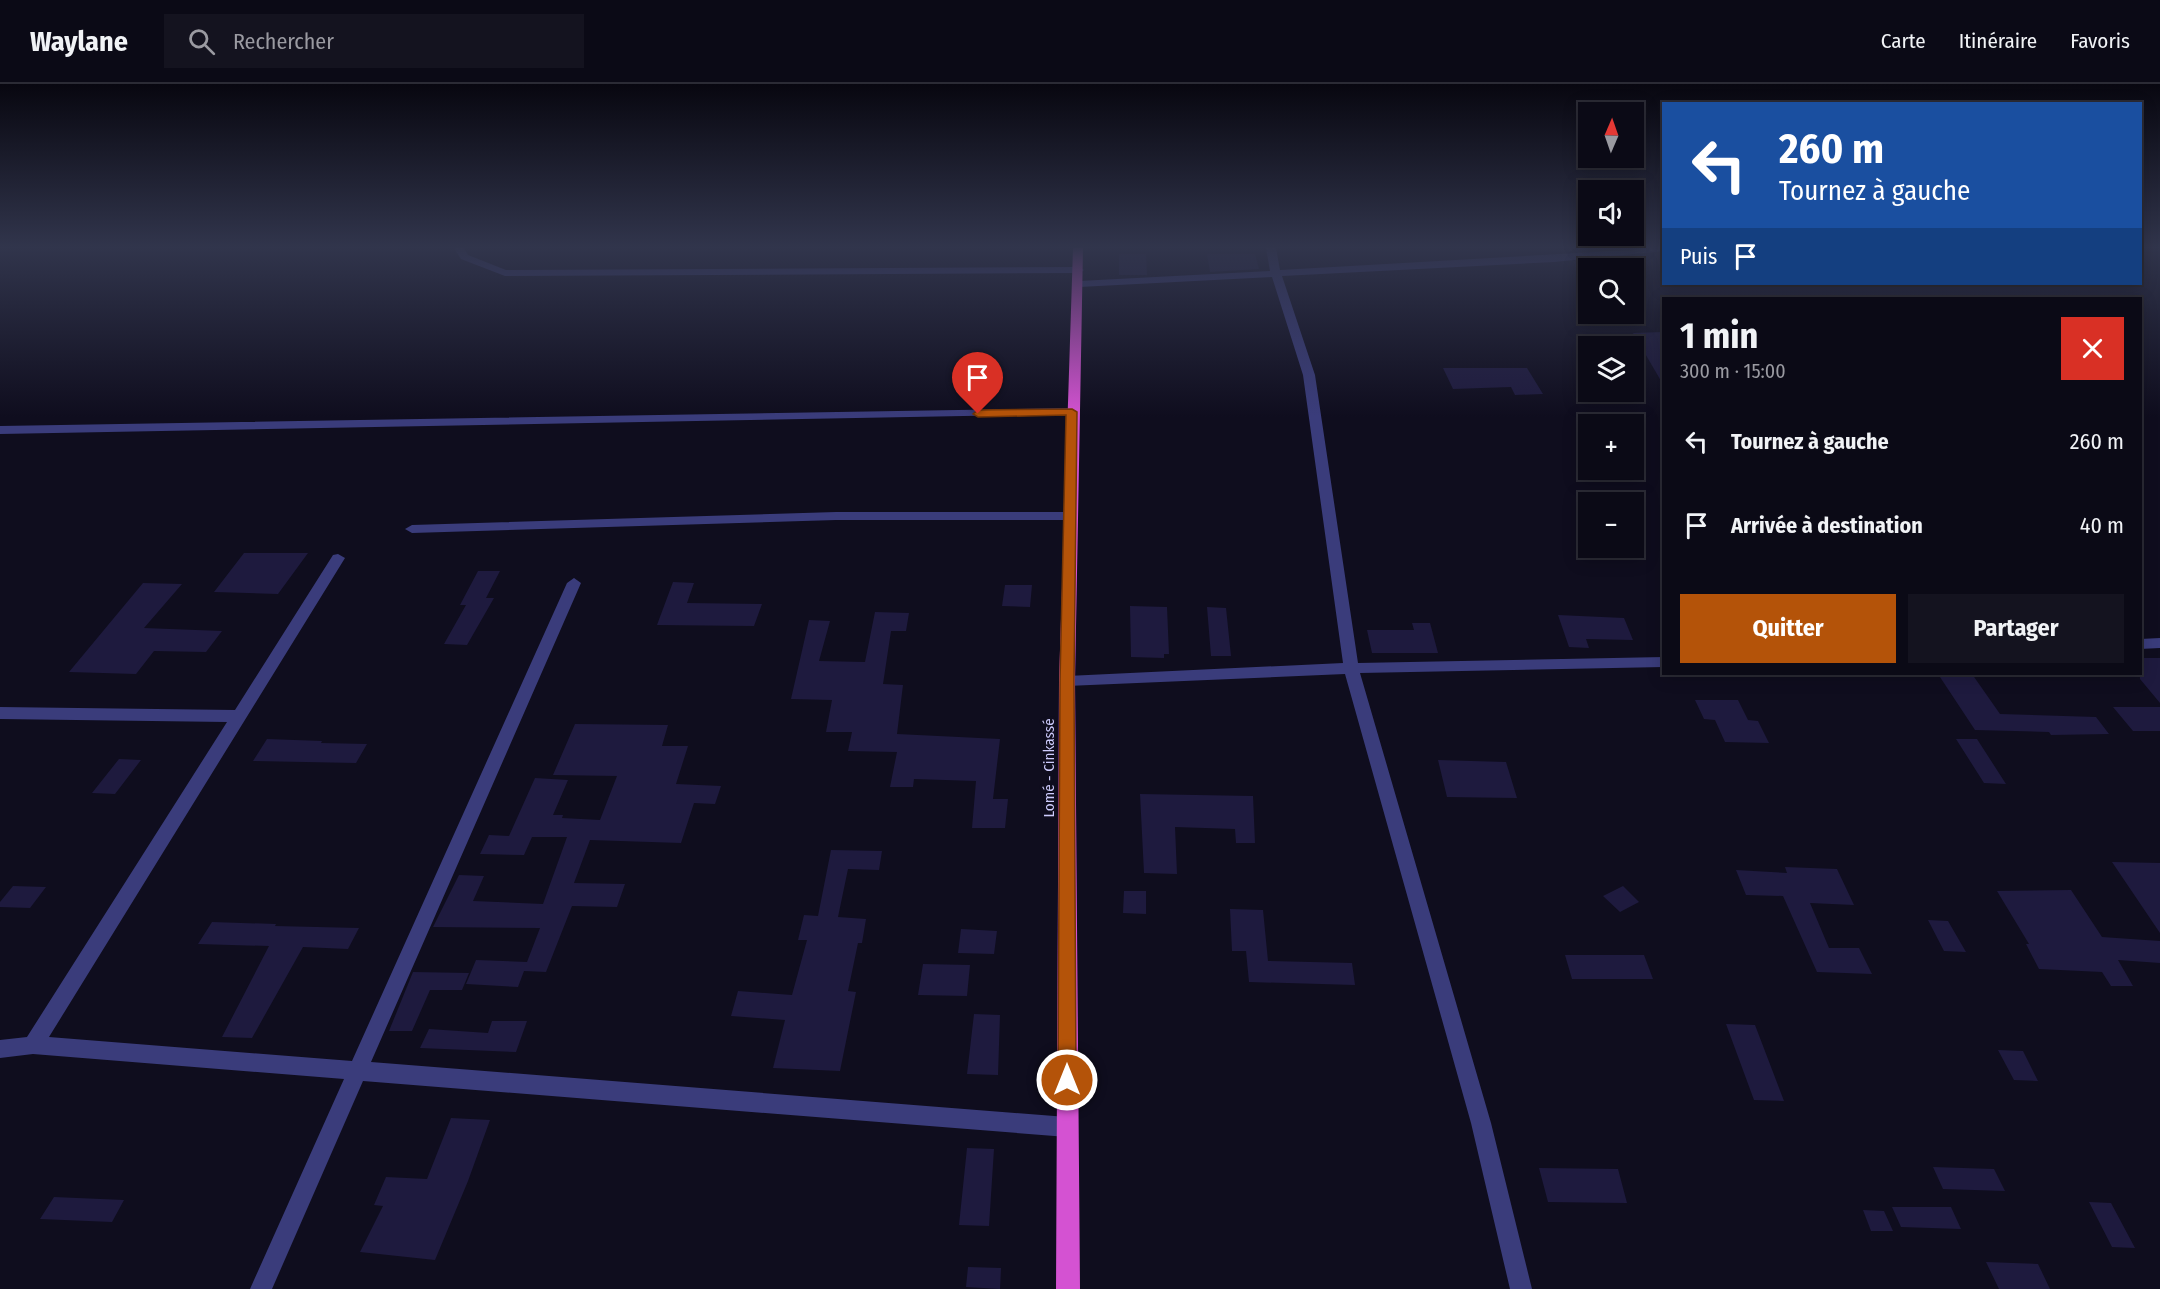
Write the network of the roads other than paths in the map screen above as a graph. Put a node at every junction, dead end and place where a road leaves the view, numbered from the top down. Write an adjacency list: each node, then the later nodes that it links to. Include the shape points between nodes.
1 (1078, 304): 3 (highway, Lomé - Cinkassé)
2 (1286, 304): 12 (street, via 1309,375)
3 (1072, 412): 4 (street); 5 (highway, Lomé - Cinkassé)
4 (0, 430)
5 (1070, 516): 6 (street, via 836,516); 13 (highway, Lomé - Cinkassé)
6 (412, 529)
7 (338, 558): 15 (street)
8 (574, 583): 18 (street)
9 (2160, 643): 10 (street)
10 (2142, 644)
11 (1662, 662): 12 (street)
12 (1351, 668): 13 (street); 22 (street, via 1481,1123)
13 (1067, 681): 19 (highway, Lomé - Cinkassé)
14 (0, 713): 15 (street)
15 (239, 716): 16 (street)
16 (33, 1045): 17 (street); 18 (street)
17 (0, 1049)
18 (357, 1070): 19 (street); 20 (street)
19 (1067, 1127): 21 (highway, Lomé - Cinkassé)
20 (261, 1289)
21 (1068, 1289)
22 (1521, 1289)

